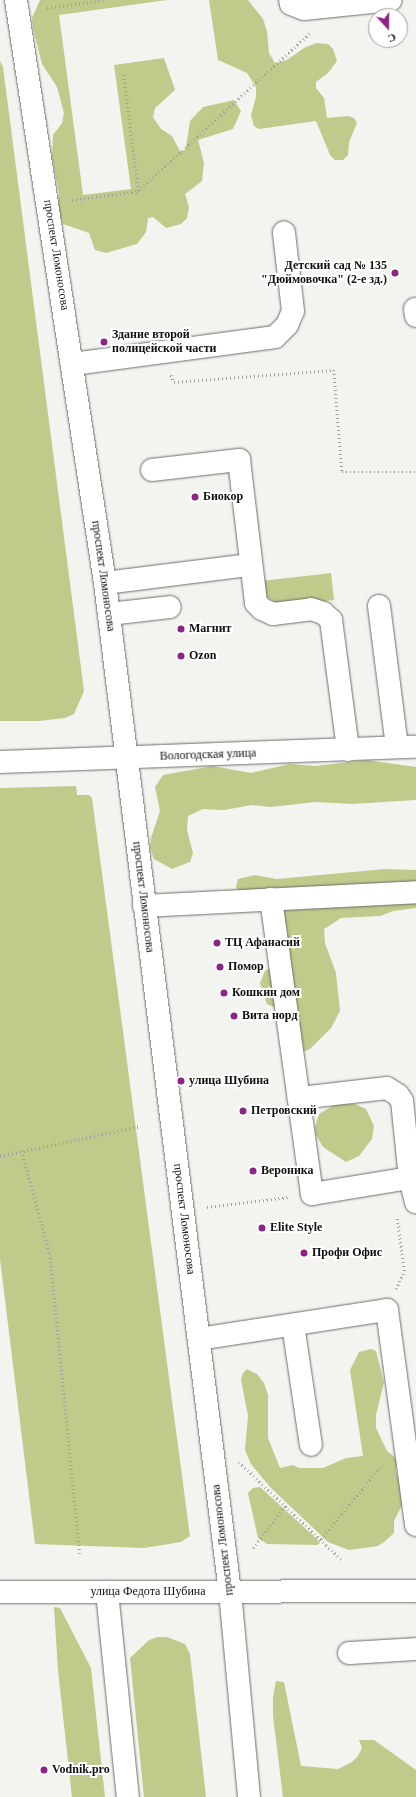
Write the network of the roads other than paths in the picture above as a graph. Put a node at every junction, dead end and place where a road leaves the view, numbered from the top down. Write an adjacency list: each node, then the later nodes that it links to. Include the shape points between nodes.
1 (16, 0): 5 (main road, проспект Ломоносова)
2 (290, 0): 3 (main road, via 291,4 304,9)
3 (391, 0)
4 (284, 234): 5 (main road, via 293,311 287,326 275,337 163,354)
5 (73, 364): 8 (main road, проспект Ломоносова)
6 (152, 470): 7 (main road, via 239,460)
7 (250, 565): 8 (main road); 13 (main road, via 254,595 262,609 273,614 311,609 323,612 332,620)
8 (105, 583): 11 (main road, проспект Ломоносова)
9 (379, 606): 12 (main road)
10 (170, 607): 11 (main road)
11 (109, 614): 14 (main road, проспект Ломоносова)
12 (406, 747): 13 (main road, Вологодская улица)
13 (348, 750): 14 (main road, Вологодская улица)
14 (126, 758): 15 (main road, Вологодская улица); 18 (main road, проспект Ломоносова)
15 (0, 762)
16 (416, 892): 17 (main road)
17 (271, 899): 18 (main road); 19 (main road)
18 (144, 906): 23 (main road, проспект Ломоносова)
19 (299, 1098): 20 (main road, via 312,1194); 20 (main road, via 387,1088 398,1094 402,1101)
20 (401, 1179): 21 (main road)
21 (416, 1202)
22 (293, 1325): 23 (main road); 24 (main road); 25 (main road, via 386,1310)
23 (199, 1339): 29 (main road, проспект Ломоносова)
24 (311, 1445)
25 (416, 1524)
26 (416, 1591): 29 (main road, улица Федота Шубина)
27 (0, 1592): 28 (main road, улица Федота Шубина)
28 (107, 1592): 29 (main road, улица Федота Шубина); 32 (main road)
29 (230, 1592): 33 (main road, проспект Ломоносова)
30 (416, 1649): 31 (main road)
31 (350, 1653)
32 (128, 1797)
33 (249, 1797)

